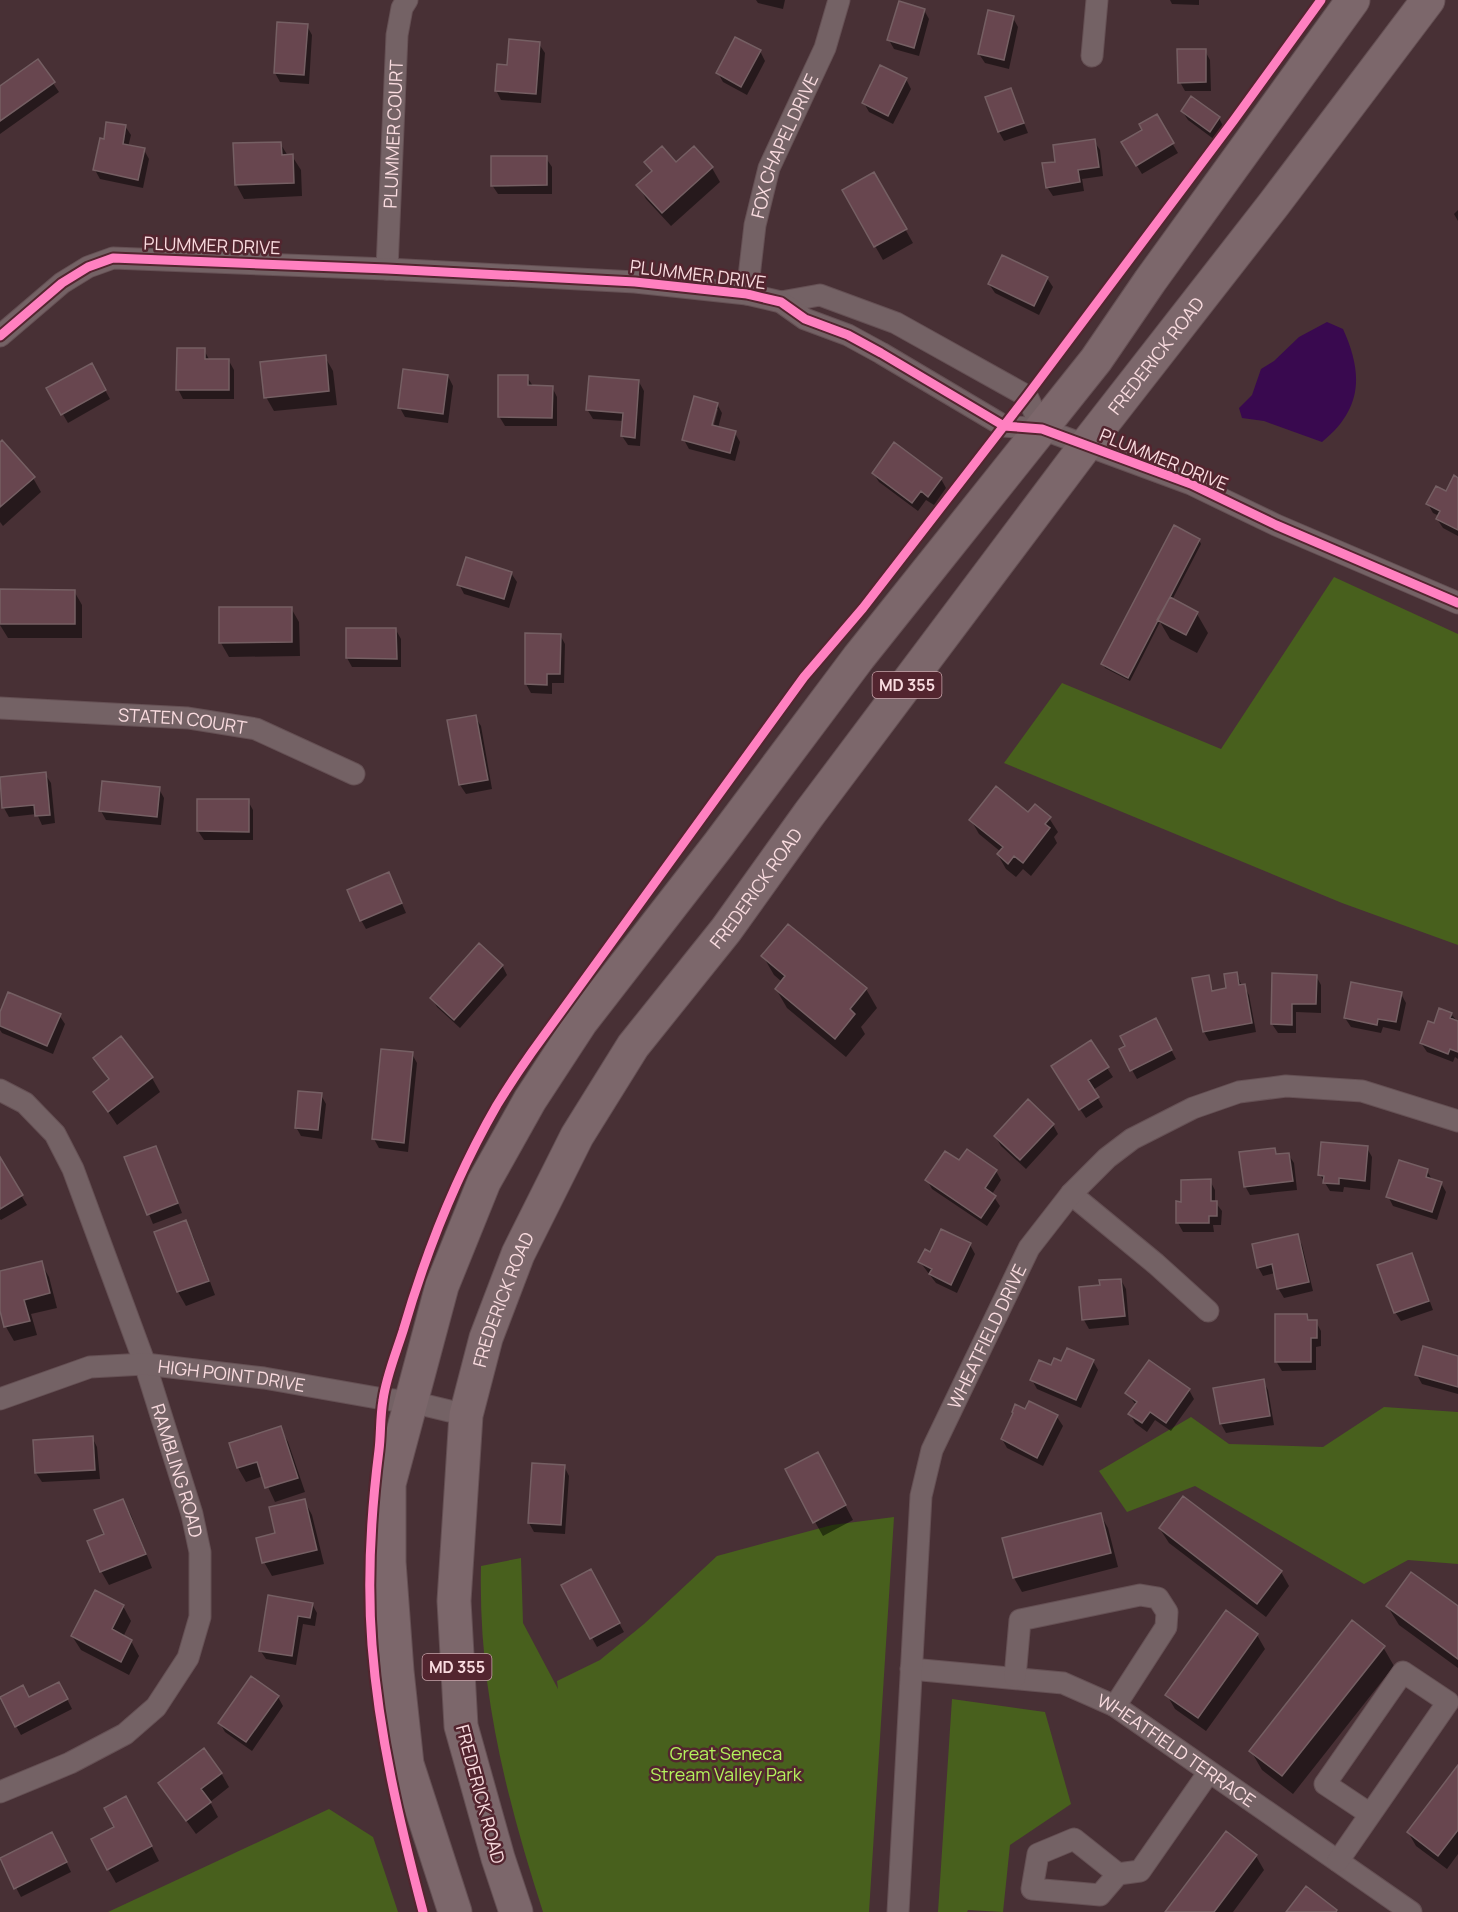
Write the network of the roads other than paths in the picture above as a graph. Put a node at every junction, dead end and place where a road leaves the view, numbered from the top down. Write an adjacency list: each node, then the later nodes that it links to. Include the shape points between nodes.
1 (407, 0): 7 (street, PLUMMER COURT, via 397,35)
2 (839, 0): 8 (street, FOX CHAPEL DRIVE, via 825,48 769,168 755,225)
3 (1097, 0): 6 (street)
4 (1353, 0): 11 (main road, MD 355, via 1096,360)
5 (1428, 0): 12 (main road, FREDERICK ROAD / MD 355)
6 (1092, 56)
7 (387, 269): 8 (street, PLUMMER DRIVE, via 635,282); 10 (street, PLUMMER DRIVE, via 113,258 62,283)
8 (747, 294): 9 (street, PLUMMER DRIVE)
9 (781, 302): 11 (street, PLUMMER DRIVE, via 805,319 881,353 1004,426); 11 (street, PLUMMER DRIVE, via 820,296 896,323 1027,396)
10 (0, 336)
11 (1041, 429): 12 (street, PLUMMER DRIVE); 22 (main road, MD 355, via 859,657 581,1022 536,1090 484,1182 450,1263)
12 (1086, 445): 13 (street, PLUMMER DRIVE, via 1191,484); 23 (main road, FREDERICK ROAD / MD 355, via 726,930 633,1046 577,1136 518,1254 486,1338)
13 (1458, 603)
14 (0, 708): 15 (street, STATEN COURT, via 188,718 256,729)
15 (354, 774)
16 (0, 1090): 20 (street, RAMBLING ROAD, via 25,1103 55,1134 73,1169)
17 (1458, 1121): 18 (street, WHEATFIELD DRIVE, via 1362,1091 1286,1086 1239,1092 1193,1108 1132,1139)
18 (1071, 1194): 19 (street); 24 (street, WHEATFIELD DRIVE, via 1029,1248 932,1450 921,1496)
19 (1208, 1311)
20 (145, 1364): 21 (street, HIGH POINT DRIVE, via 90,1367); 22 (street, HIGH POINT DRIVE); 28 (street, RAMBLING ROAD, via 200,1552 200,1617 188,1658 156,1707 125,1734 70,1763)
21 (0, 1399)
22 (412, 1402): 23 (street, HIGH POINT DRIVE); 33 (main road, MD 355, via 389,1484 389,1562 397,1671 407,1764)
23 (466, 1415): 34 (main road, FREDERICK ROAD / MD 355, via 454,1601 460,1726)
24 (911, 1669): 25 (street, WHEATFIELD TERRACE); 35 (street, WHEATFIELD DRIVE)
25 (1015, 1677): 26 (street, WHEATFIELD TERRACE, via 1063,1683); 26 (street, via 1020,1620 1140,1595 1158,1598 1167,1612 1166,1626)
26 (1115, 1706): 27 (street, WHEATFIELD TERRACE)
27 (1209, 1772): 30 (street, WHEATFIELD TERRACE); 31 (street, via 1140,1871)
28 (0, 1792)
29 (1370, 1814): 29 (street, via 1448,1702 1403,1672 1325,1784); 30 (street)
30 (1338, 1861): 32 (street, WHEATFIELD TERRACE)
31 (1118, 1874)
32 (1386, 1905): 36 (street, WHEATFIELD TERRACE)
33 (455, 1912)
34 (516, 1912)
35 (898, 1912)
36 (1411, 1912)

